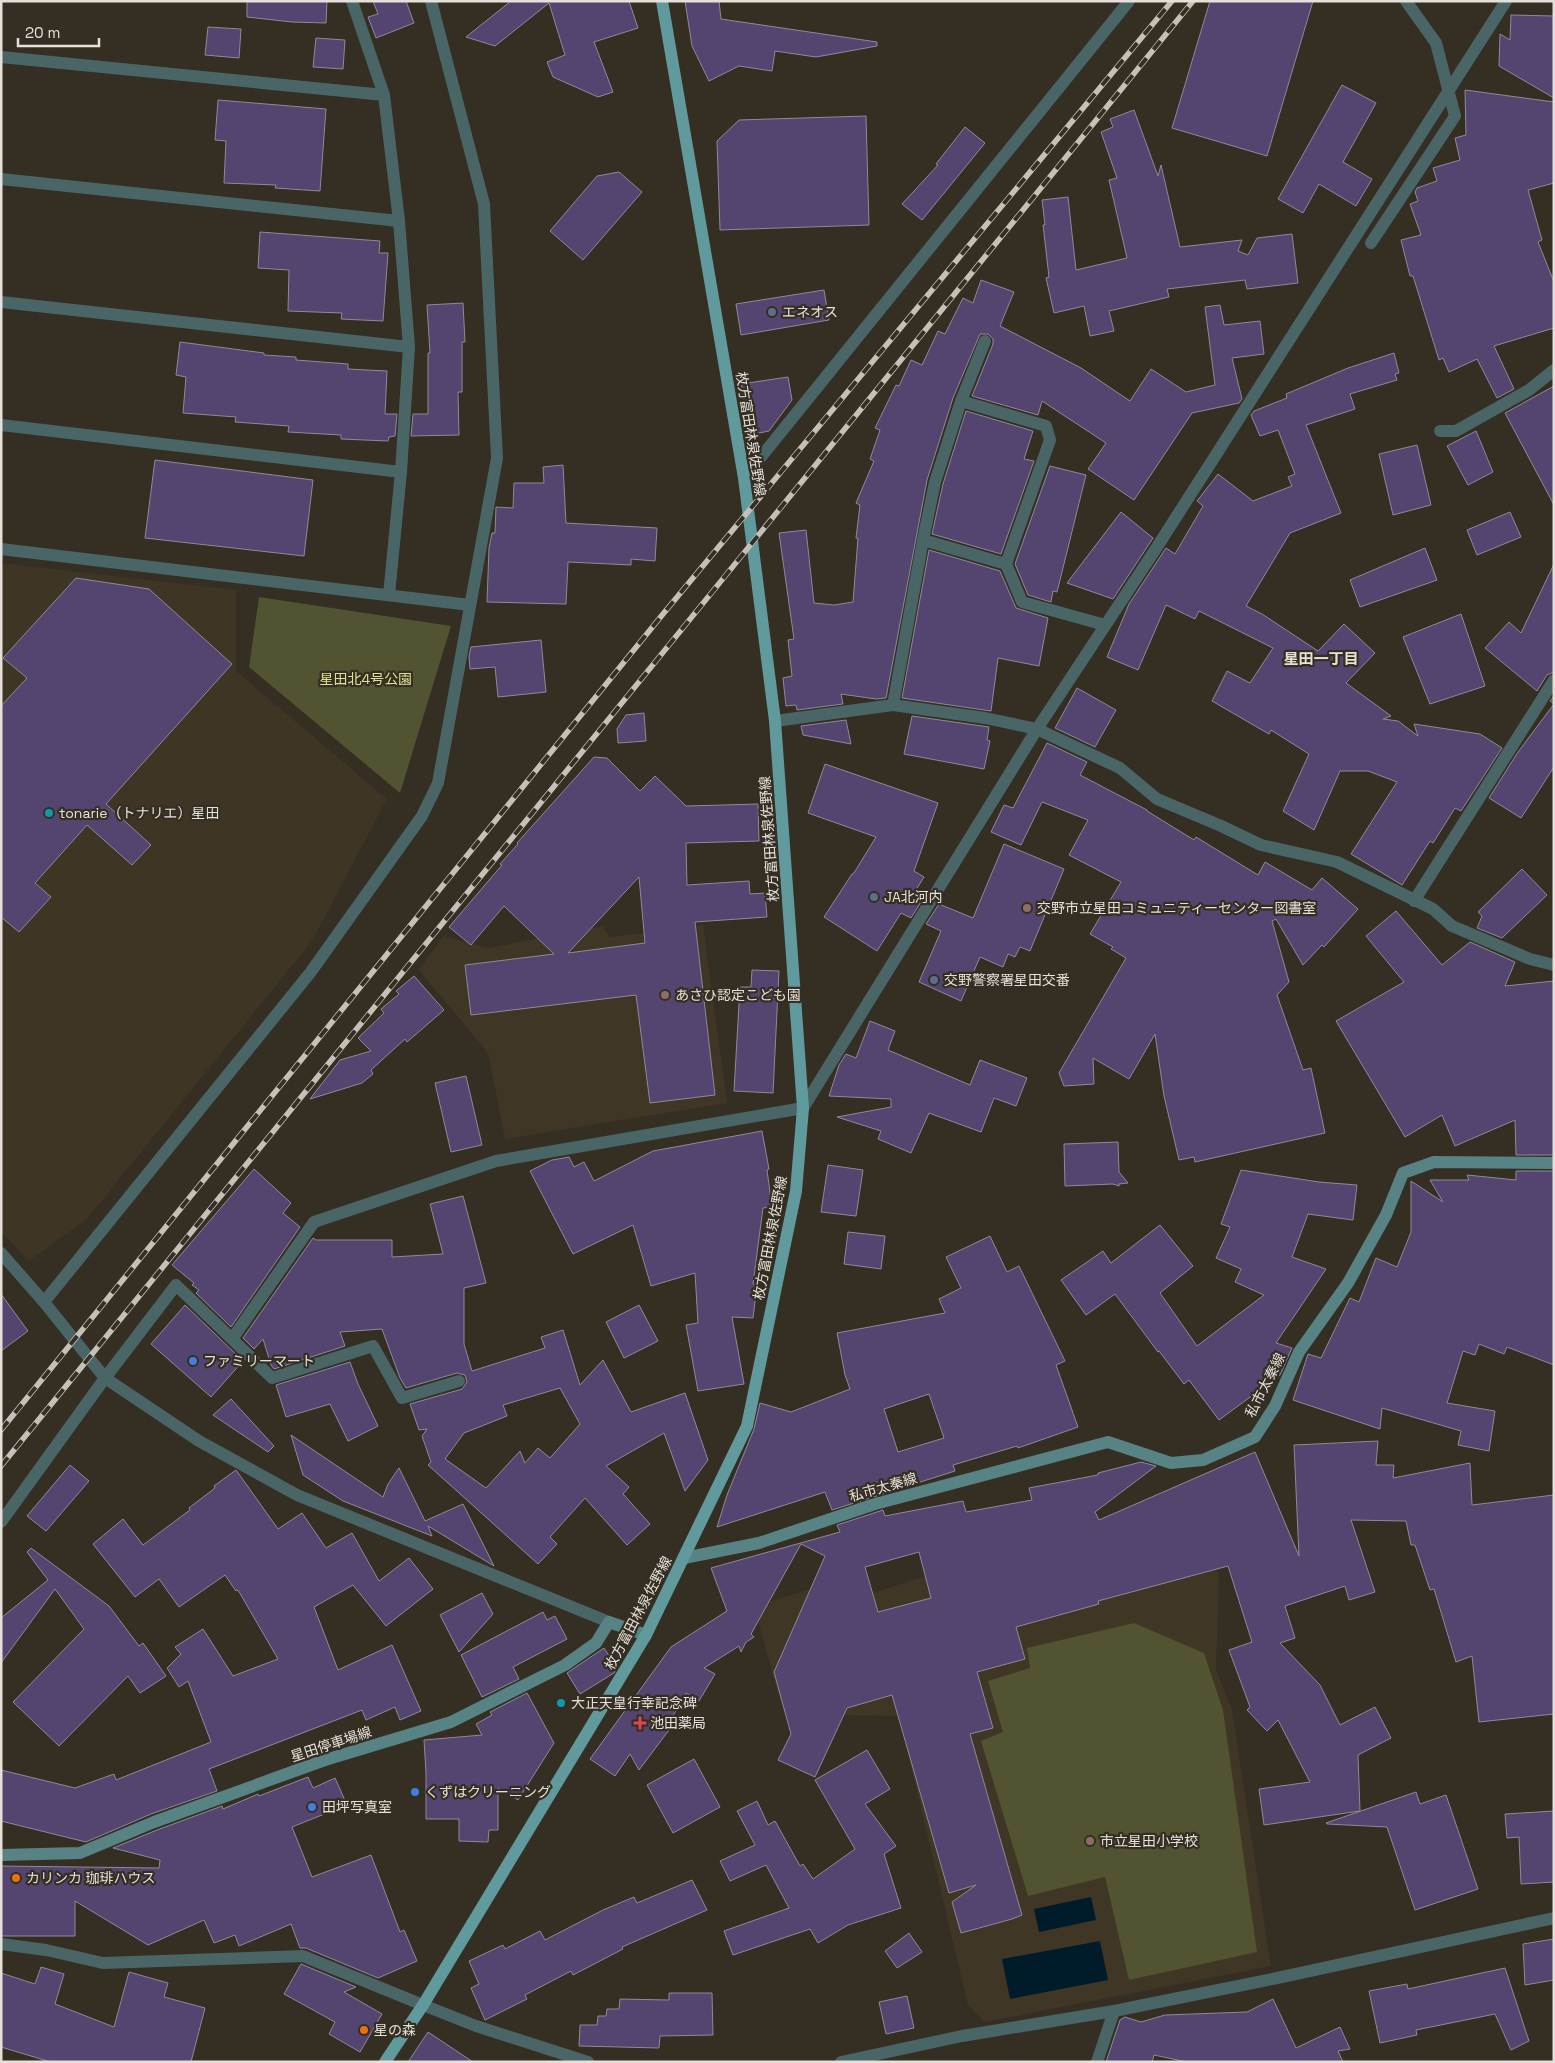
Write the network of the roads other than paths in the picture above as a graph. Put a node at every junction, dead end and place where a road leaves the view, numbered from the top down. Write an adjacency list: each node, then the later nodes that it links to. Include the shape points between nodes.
1 (352, 1): 9 (street)
2 (432, 1): 26 (street, via 484,204 497,458)
3 (662, 1): 21 (main road, 枚方富田林泉佐野線)
4 (1129, 1): 21 (street)
5 (1406, 1): 8 (street, via 1436,43)
6 (1506, 1): 8 (street)
7 (1, 57): 9 (street)
8 (1448, 93): 12 (street, via 1455,116); 27 (street)
9 (384, 95): 11 (street)
10 (1, 180): 11 (street)
11 (399, 221): 15 (street)
12 (1371, 242)
13 (1, 302): 15 (street)
14 (986, 341): 17 (street)
15 (409, 347): 20 (street)
16 (1554, 370): 19 (street, via 1529,390 1456,431)
17 (961, 401): 22 (street, via 935,482); 24 (street, via 1046,426 1050,440)
18 (1, 425): 20 (street)
19 (1440, 431)
20 (402, 472): 25 (street)
21 (744, 478): 30 (main road, 枚方富田林泉佐野線)
22 (923, 540): 24 (street); 29 (street)
23 (1, 549): 25 (street)
24 (1006, 564): 27 (street, via 1022,602)
25 (389, 595): 26 (street)
26 (470, 605): 37 (street, via 438,783 422,816 310,973)
27 (1106, 625): 31 (street)
28 (1554, 680): 32 (street)
29 (893, 705): 30 (street); 31 (street)
30 (775, 720): 34 (main road, 枚方富田林泉佐野線)
31 (1037, 729): 32 (street, via 1120,768 1157,799 1261,845 1337,862); 34 (street)
32 (1414, 901): 33 (street, via 1433,909 1452,926)
33 (1554, 965)
34 (804, 1108): 38 (street, via 496,1161 314,1222); 42 (main road, 枚方富田林泉佐野線, via 796,1191 747,1426)
35 (1554, 1163): 42 (main road, 私市太秦線, via 1434,1162 1402,1173 1386,1215 1348,1283 1299,1352 1275,1406 1255,1437 1203,1460 1171,1463 1108,1442 875,1504 759,1542)
36 (1, 1253): 37 (street)
37 (44, 1302): 39 (street)
38 (232, 1340): 39 (street, via 176,1285); 40 (street, via 272,1378 373,1346 402,1398)
39 (106, 1378): 41 (street); 43 (street, via 199,1441 297,1495)
40 (459, 1381)
41 (1, 1522)
42 (684, 1558): 44 (main road, 枚方富田林泉佐野線)
43 (609, 1622): 44 (main road); 45 (main road, 星田停車場線, via 596,1644 565,1665 451,1722 325,1760 80,1852)
44 (646, 1636): 48 (main road, 枚方富田林泉佐野線)
45 (1, 1854)
46 (1554, 1918): 49 (street)
47 (1, 1944): 48 (street, via 104,1963 303,1956)
48 (423, 2005): 50 (main road, 枚方富田林泉佐野線); 51 (street, via 476,2026)
49 (1114, 2011): 52 (street, via 962,2036); 53 (street)
50 (385, 2062)
51 (588, 2062)
52 (841, 2062)
53 (1097, 2062)

